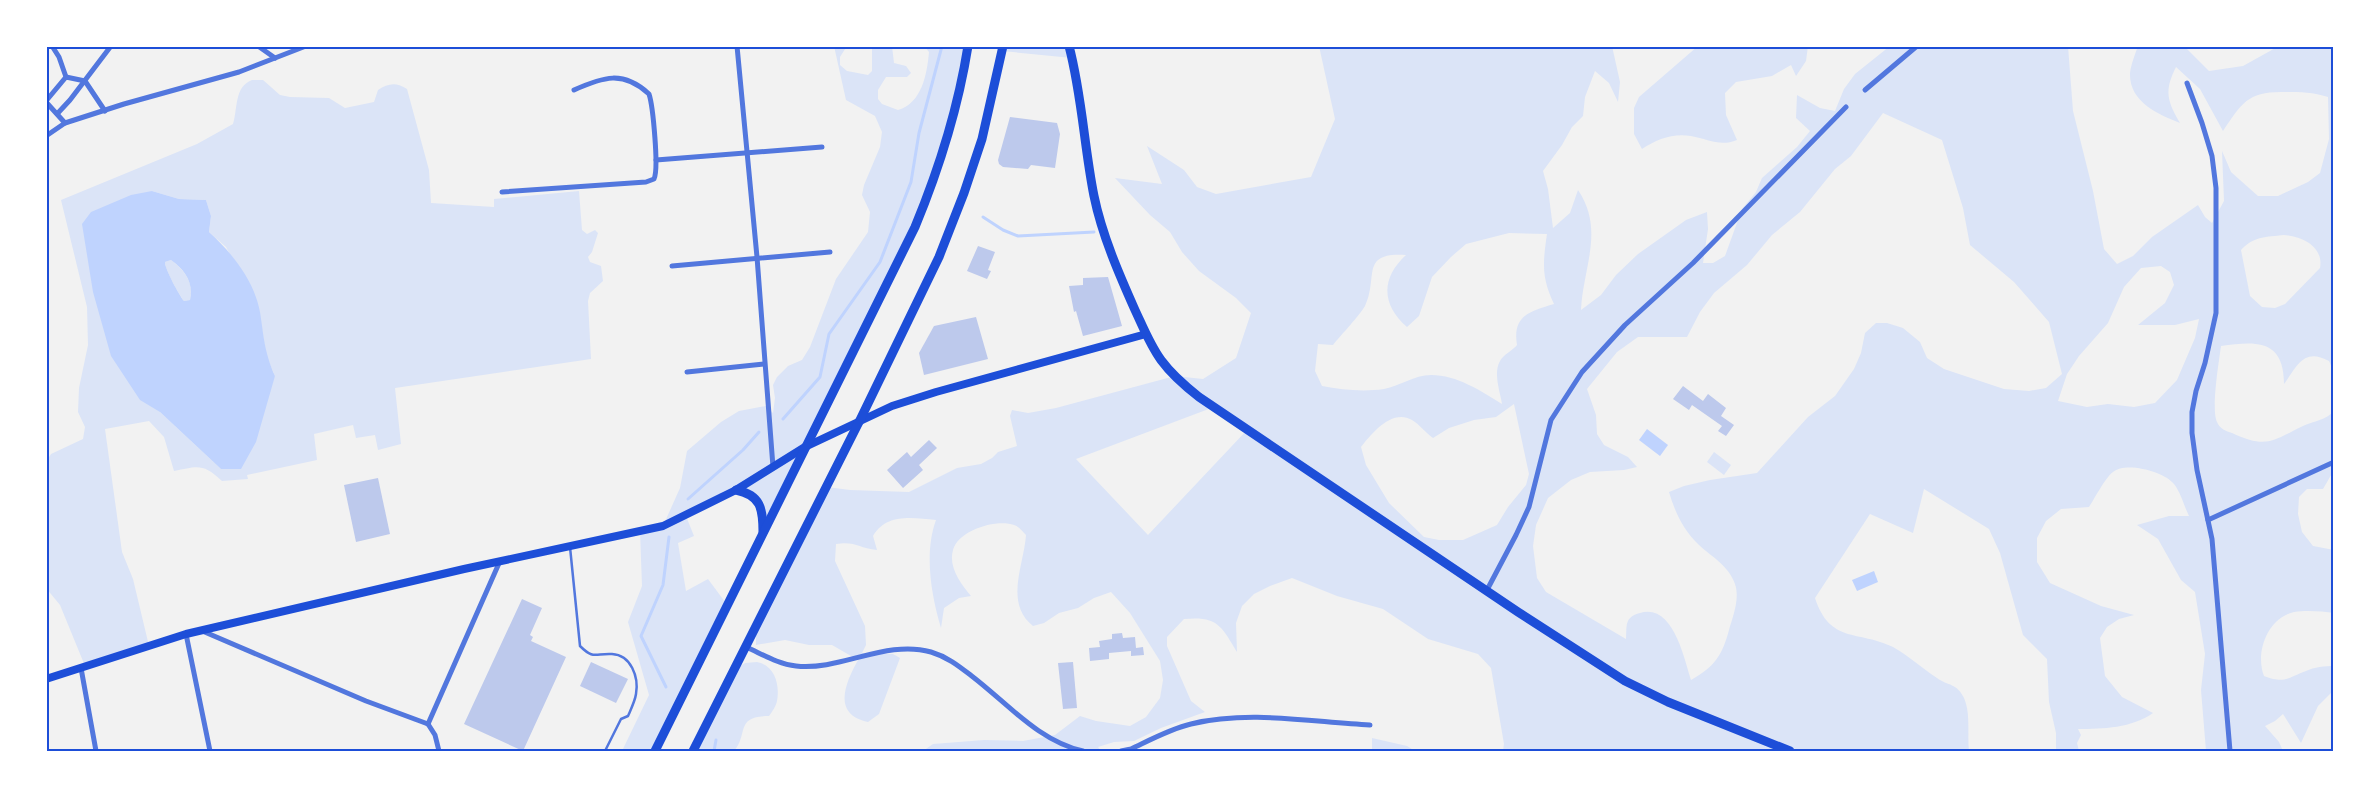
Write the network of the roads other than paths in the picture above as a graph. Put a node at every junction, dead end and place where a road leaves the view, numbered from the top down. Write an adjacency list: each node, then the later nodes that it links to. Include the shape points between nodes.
1 (52, 46): 11 (street)
2 (111, 46): 12 (street)
3 (258, 46): 10 (street)
4 (306, 46): 10 (street)
5 (737, 46): 23 (street)
6 (968, 46): 33 (main road, via 958,98 932,185 915,227)
7 (1003, 46): 32 (main road, via 982,139 964,193 939,258)
8 (1070, 46): 29 (main road, via 1100,219)
9 (1917, 46): 15 (street)
10 (275, 58): 18 (street, via 239,72)
11 (66, 77): 12 (street); 16 (street)
12 (85, 81): 18 (street); 19 (street)
13 (2187, 83): 37 (street, via 2212,156 2217,205 2216,313 2192,412 2196,470)
14 (574, 90): 24 (street, via 613,77 640,86 651,100)
15 (1865, 90)
16 (46, 102): 19 (street)
17 (1846, 107): 41 (street, via 1693,263 1625,325 1582,372 1551,420 1531,500)
18 (104, 111): 20 (street)
19 (57, 114): 20 (street)
20 (65, 123): 21 (street)
21 (46, 136)
22 (822, 147): 23 (street)
23 (748, 152): 24 (street); 27 (street)
24 (656, 160): 25 (street, via 656,176 651,181)
25 (502, 192)
26 (830, 252): 27 (street)
27 (757, 257): 28 (street); 30 (street)
28 (672, 266)
29 (1146, 334): 32 (main road, via 928,394); 41 (main road, via 1160,360 1199,397)
30 (764, 364): 31 (street); 35 (street)
31 (687, 372)
32 (860, 420): 33 (main road); 44 (main road)
33 (805, 447): 35 (main road); 38 (main road)
34 (2334, 462): 37 (street)
35 (773, 467): 36 (main road)
36 (736, 490): 38 (main road, via 752,495 760,505); 39 (main road, via 663,526)
37 (2208, 520): 58 (street)
38 (763, 536): 53 (main road)
39 (570, 545): 40 (main road); 52 (lane, via 580,646 594,656 618,656 630,662 633,668 636,695 628,716 621,719)
40 (500, 561): 42 (main road); 47 (street)
41 (1487, 590): 57 (main road, via 1625,681 1668,702)
42 (200, 630): 43 (main road); 47 (street)
43 (186, 634): 45 (main road); 50 (street)
44 (746, 646): 54 (main road); 55 (street, via 796,666 828,663 888,650 931,652 959,666 1049,739)
45 (81, 668): 46 (main road); 49 (street)
46 (46, 679)
47 (428, 724): 51 (street)
48 (1370, 725): 56 (street, via 1225,718 1191,724)
49 (96, 751)
50 (210, 751)
51 (439, 751)
52 (605, 751)
53 (655, 751)
54 (693, 751)
55 (1083, 751)
56 (1121, 751)
57 (1790, 751)
58 (2230, 751)

